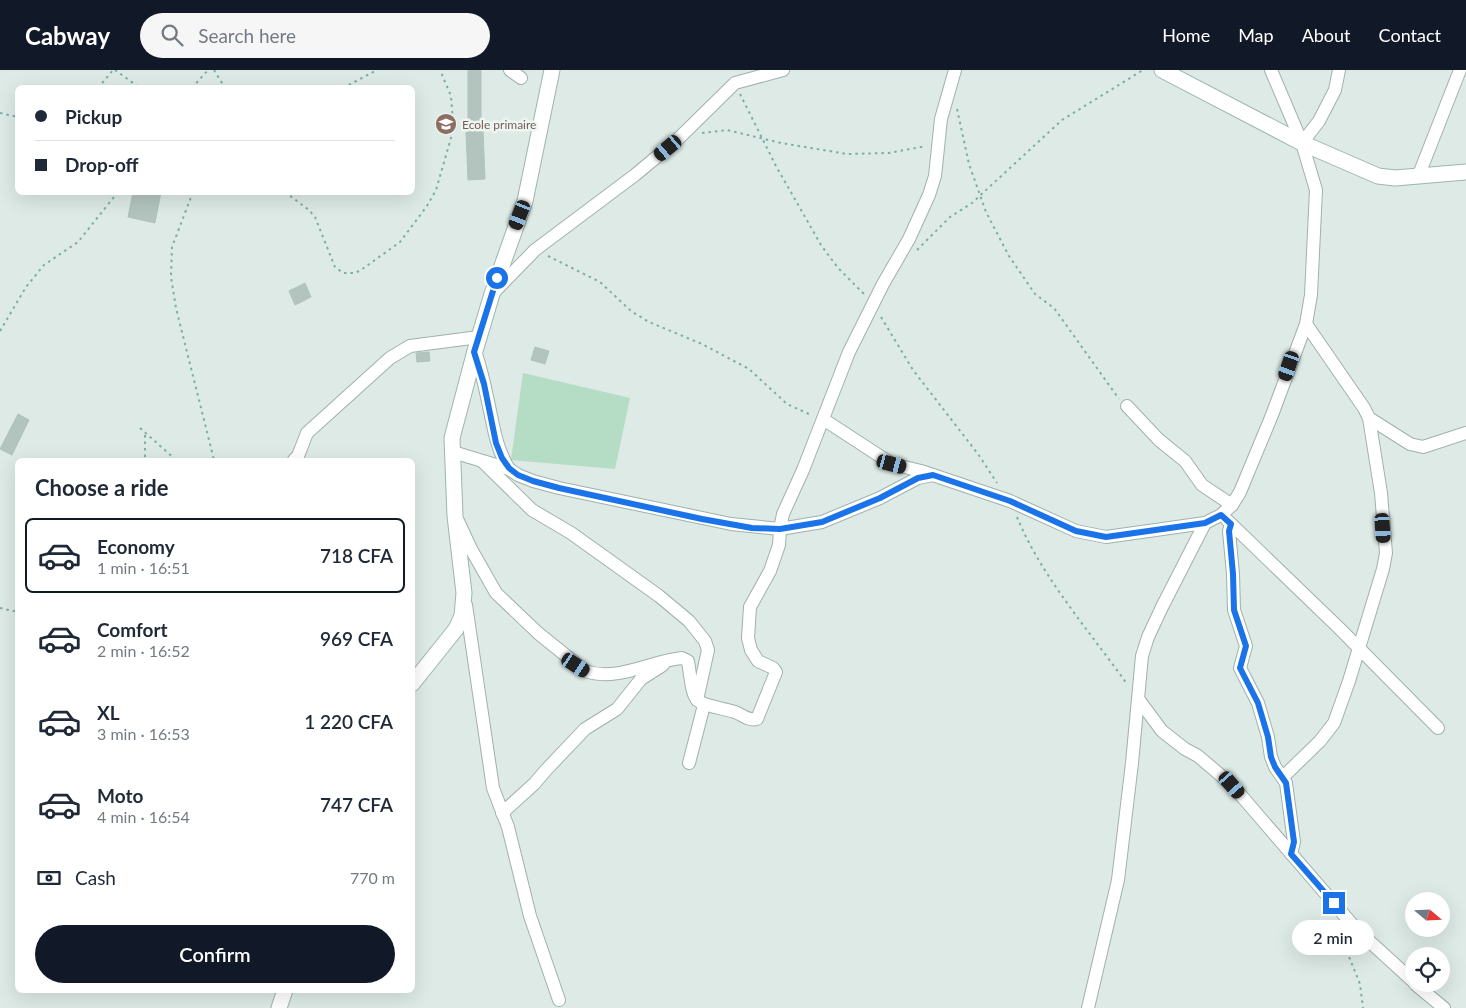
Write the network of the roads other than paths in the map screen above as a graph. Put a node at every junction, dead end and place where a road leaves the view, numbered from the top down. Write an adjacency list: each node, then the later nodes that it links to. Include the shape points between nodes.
1 (510, 70): 10 (street)
2 (552, 70): 14 (street, via 525,201)
3 (783, 70): 9 (street)
4 (955, 70): 19 (street, via 941,118 935,176 929,195 848,352)
5 (1162, 70): 11 (street)
6 (1271, 70): 11 (street)
7 (1339, 70): 11 (street, via 1335,90 1319,121)
8 (1460, 70): 13 (street)
9 (755, 74): 14 (street, via 735,83 671,145 535,250)
10 (522, 78)
11 (1302, 143): 13 (street, via 1378,176); 15 (street, via 1316,190 1311,295)
12 (1464, 172): 13 (street)
13 (1418, 176)
14 (492, 294): 16 (street)
15 (1306, 324): 18 (street); 26 (street, via 1248,474)
16 (477, 344): 21 (street, via 452,438); 22 (street, via 410,346 390,358 307,433); 24 (street, via 496,443)
17 (1127, 406): 26 (street, via 1184,461 1206,489)
18 (1369, 418): 20 (street, via 1410,444 1422,447); 33 (street, via 1381,493 1386,553)
19 (823, 419): 25 (street, via 892,464); 31 (street, via 783,514)
20 (1466, 433)
21 (453, 452): 23 (street); 28 (street)
22 (296, 458)
23 (481, 460): 24 (street); 37 (street, via 532,510 579,538 689,621 708,650)
24 (509, 468): 31 (street, via 518,475 559,488 752,528)
25 (933, 475): 29 (street, via 1010,501 1076,531 1106,537); 31 (street, via 912,480 880,498 822,522)
26 (1232, 505): 27 (street)
27 (1221, 515): 29 (street); 30 (street)
28 (455, 516): 32 (street); 34 (street, via 496,593 585,671 593,674 620,672)
29 (1205, 523): 36 (street, via 1148,637 1142,656)
30 (1231, 524): 33 (street); 40 (street, via 1234,610 1246,646 1240,668 1258,703 1271,757)
31 (780, 529): 37 (street, via 776,556 750,607 748,618 748,638 754,656 776,672 759,715 757,719 749,719)
32 (464, 593): 35 (street, via 462,616 456,629); 41 (street, via 493,788)
33 (1358, 647): 38 (street); 40 (street, via 1334,723)
34 (674, 659): 37 (street, via 688,661 694,694); 41 (street, via 641,679 617,709 585,729 529,790)
35 (415, 680)
36 (1139, 700): 42 (street, via 1162,731 1232,785); 48 (street, via 1118,880)
37 (700, 703): 39 (street)
38 (1438, 728)
39 (689, 763)
40 (1283, 777): 42 (street, via 1293,830)
41 (502, 813): 46 (street, via 530,916)
42 (1291, 854): 43 (street, via 1357,930)
43 (1405, 974)
44 (1425, 992): 49 (street)
45 (283, 993): 47 (street)
46 (559, 1000)
47 (279, 1008)
48 (1088, 1008)
49 (1444, 1008)

